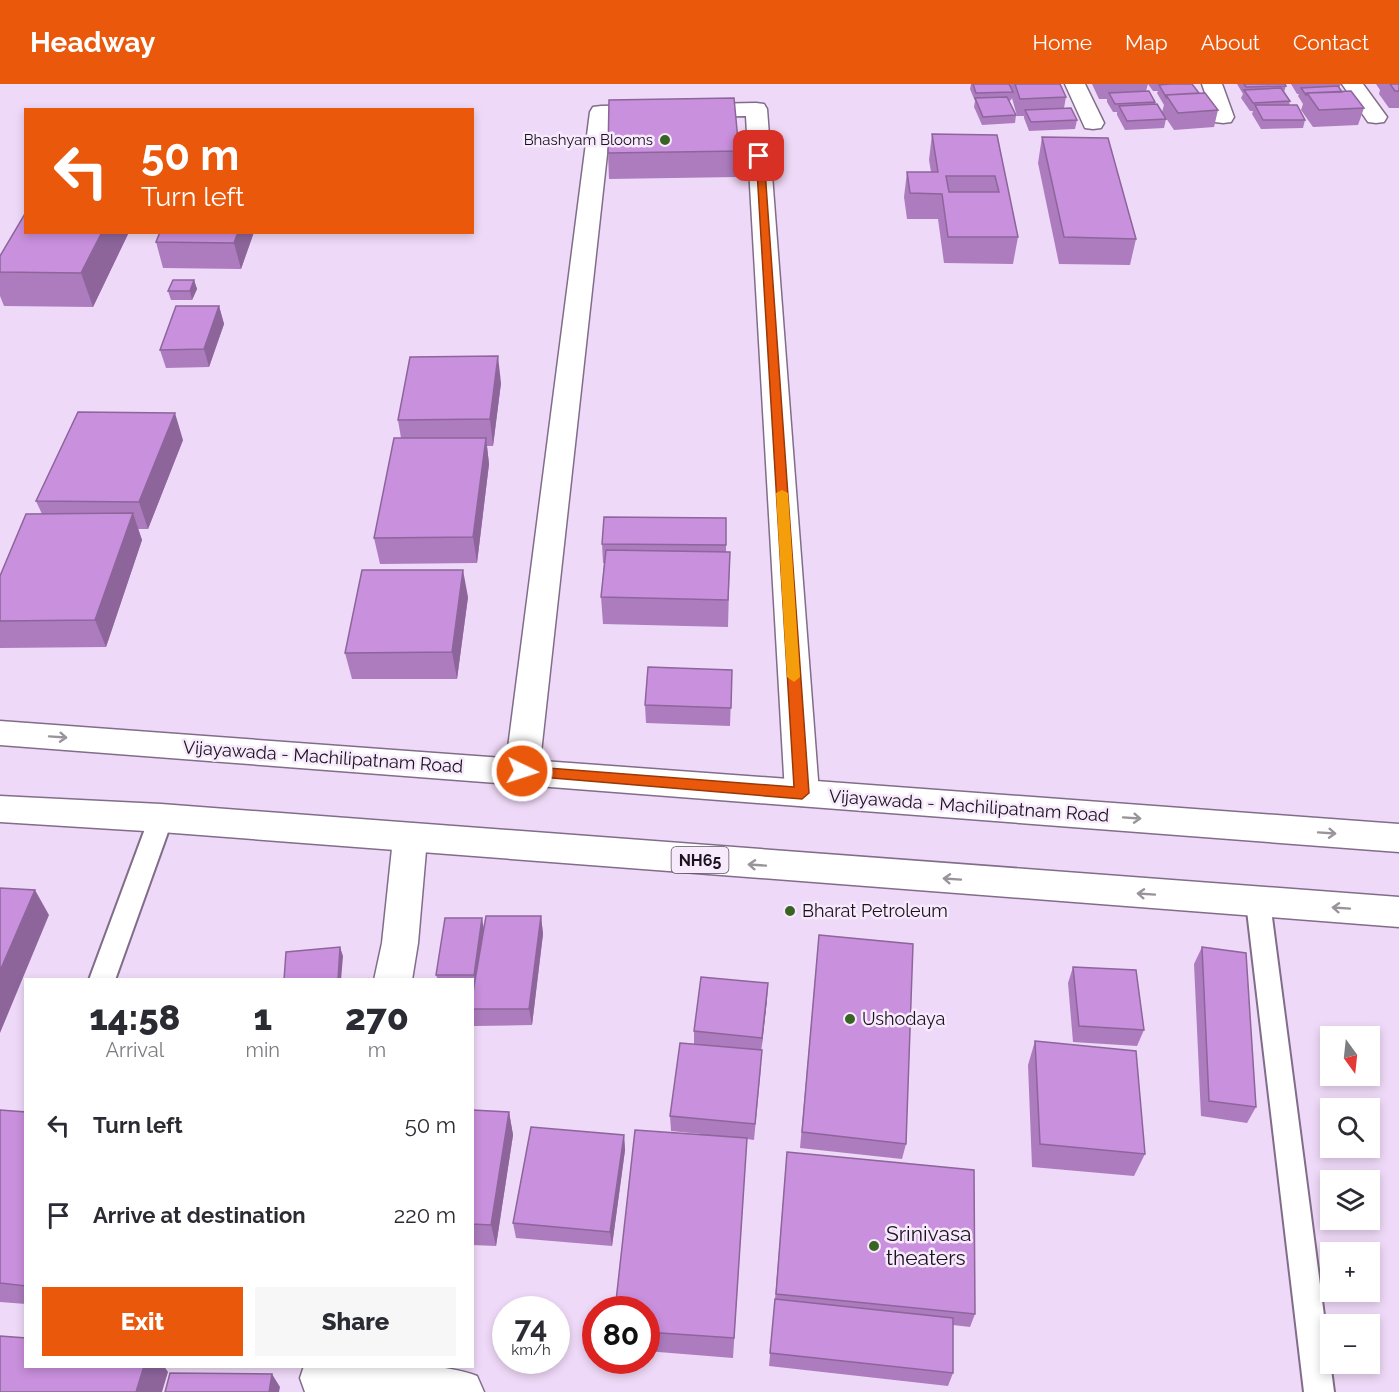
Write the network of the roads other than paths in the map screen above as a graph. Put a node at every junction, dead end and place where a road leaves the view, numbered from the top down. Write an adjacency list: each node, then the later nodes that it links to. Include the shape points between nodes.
1 (1075, 84): 6 (main road)
2 (1212, 84): 4 (main road)
3 (1352, 84): 5 (main road)
4 (1223, 117)
5 (1376, 117)
6 (1093, 123)
7 (0, 733): 8 (main road, Vijayawada - Machilipatnam Road, one-way to 8)
8 (522, 771): 9 (main road, Vijayawada - Machilipatnam Road); 9 (main road, via 601,112 756,109)
9 (802, 793): 12 (main road, Vijayawada - Machilipatnam Road, one-way to 12)
10 (0, 809): 11 (main road, NH65)
11 (161, 819): 13 (main road, NH65); 16 (lane)
12 (1399, 838)
13 (410, 839): 14 (main road, NH65, one-way to 13); 17 (main road)
14 (1258, 902): 15 (main road, NH65, one-way to 14); 20 (lane)
15 (1399, 912)
16 (103, 978)
17 (393, 978)
18 (322, 1379): 19 (main road)
19 (461, 1392)
20 (1319, 1392)

